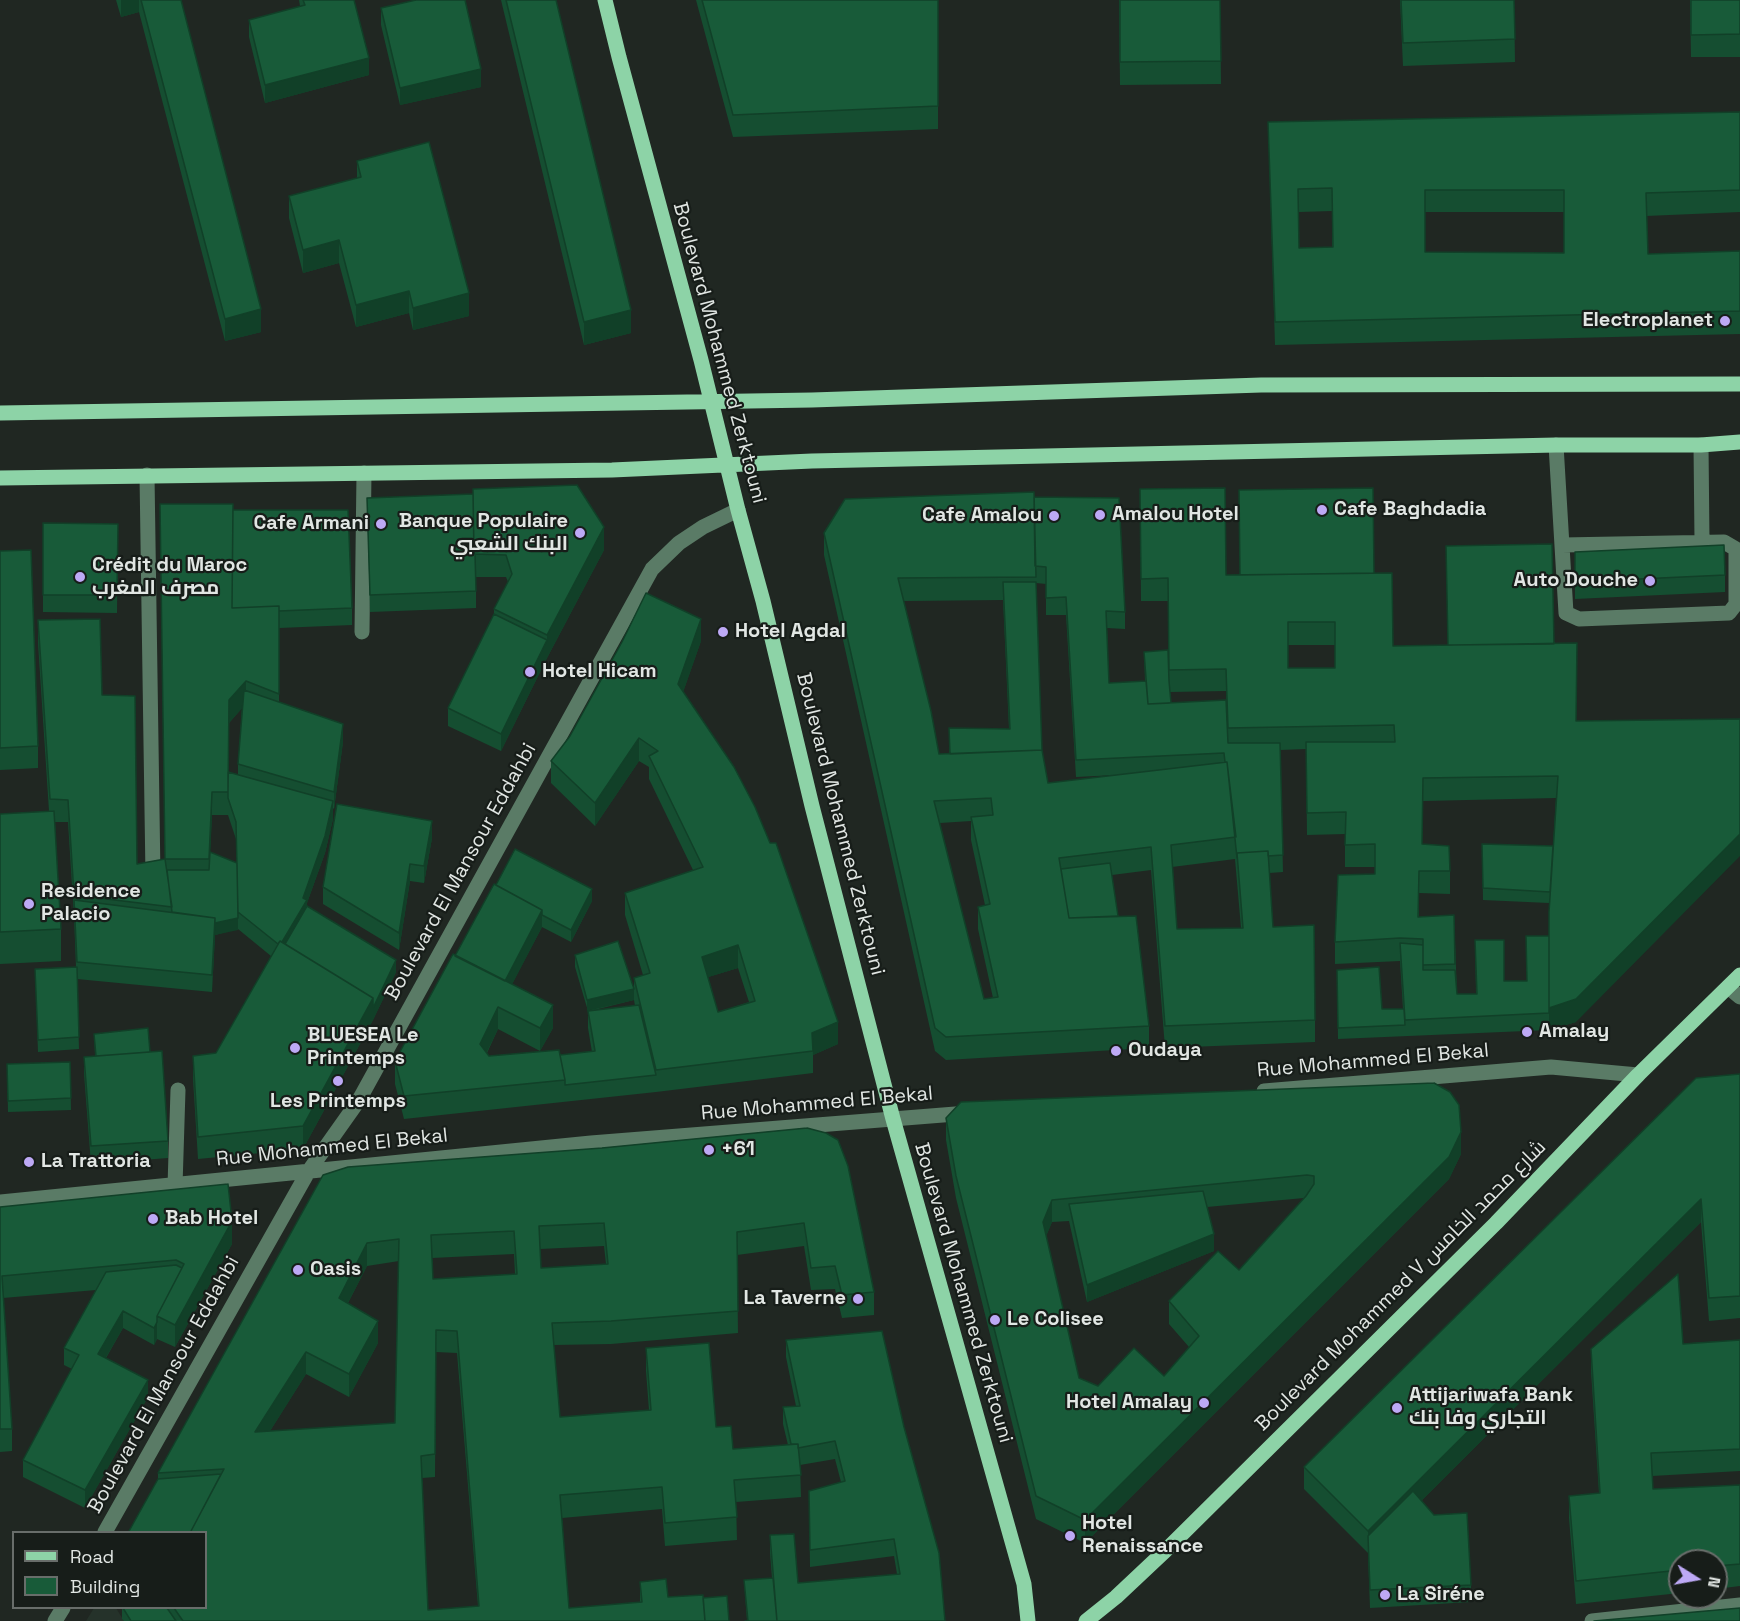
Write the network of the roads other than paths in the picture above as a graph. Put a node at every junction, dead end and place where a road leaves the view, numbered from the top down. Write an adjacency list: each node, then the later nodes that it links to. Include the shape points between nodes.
1 (605, 0): 3 (main road, Boulevard Mohammed Zerktouni)
2 (1740, 384): 3 (main road, via 1261,385)
3 (712, 401): 4 (main road); 8 (main road, Boulevard Mohammed Zerktouni)
4 (0, 413)
5 (1740, 442): 7 (main road)
6 (1556, 445): 7 (main road); 8 (main road); 14 (street)
7 (1701, 445): 13 (street)
8 (727, 465): 9 (main road); 12 (main road, Boulevard Mohammed Zerktouni)
9 (364, 473): 10 (main road); 15 (street)
10 (147, 475): 11 (main road); 16 (street)
11 (0, 478)
12 (738, 510): 23 (main road, Boulevard Mohammed Zerktouni); 24 (street, Boulevard El Mansour Eddahbi, via 703,526 652,569 359,1100)
13 (1702, 541): 14 (street); 14 (street, via 1724,542 1736,549 1736,604 1729,613 1579,619 1566,613)
14 (1562, 545)
15 (362, 632)
16 (153, 877)
17 (1740, 975): 18 (main road, Boulevard Mohammed V شارع محمد الخامس)
18 (1734, 992): 19 (main road, Boulevard Mohammed V شارع محمد الخامس)
19 (1638, 1075): 21 (street, Rue Mohammed El Bekal, via 1551,1067); 30 (main road, Boulevard Mohammed V شارع محمد الخامس, via 1496,1223 1166,1550)
20 (178, 1090): 25 (street)
21 (1254, 1092)
22 (986, 1112): 23 (street, Rue Mohammed El Bekal)
23 (893, 1119): 24 (street, Rue Mohammed El Bekal, via 591,1143); 29 (main road, Boulevard Mohammed Zerktouni, via 1024,1584)
24 (308, 1172): 25 (street, Rue Mohammed El Bekal); 27 (street, Boulevard El Mansour Eddahbi)
25 (175, 1186): 26 (street, Rue Mohammed El Bekal)
26 (0, 1202)
27 (106, 1531)
28 (1740, 1605): 31 (street)
29 (1028, 1621)
30 (1086, 1621)
31 (1592, 1621)

